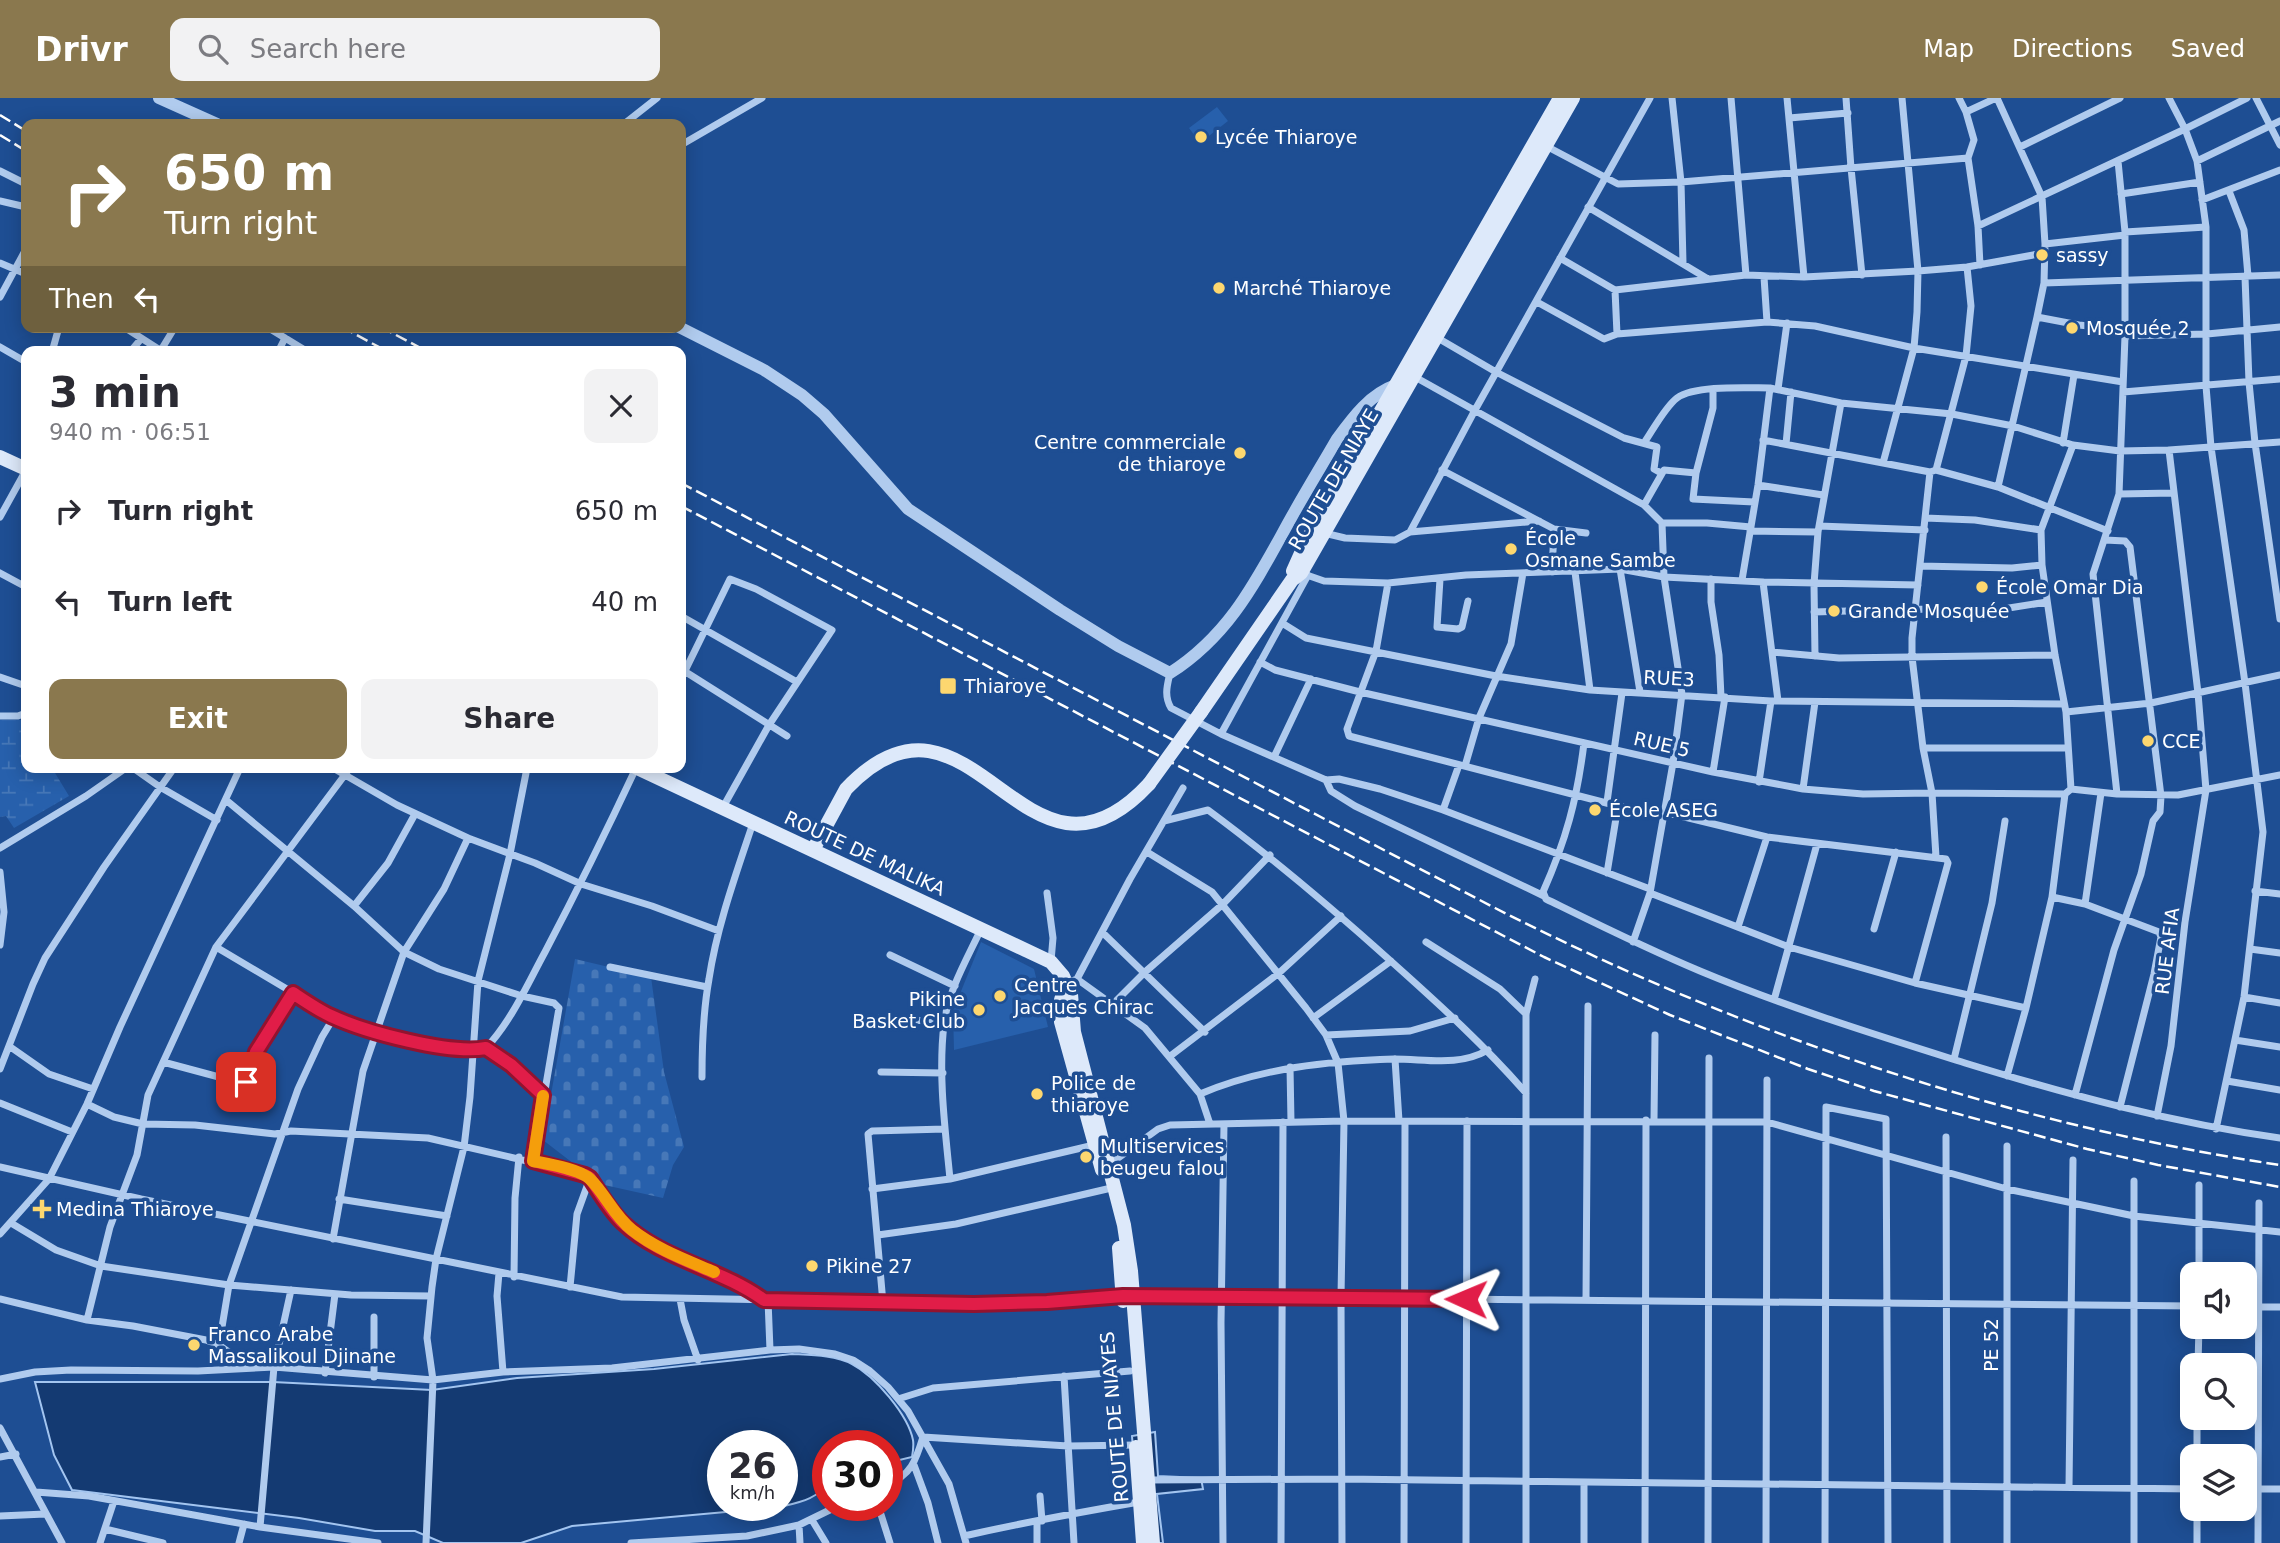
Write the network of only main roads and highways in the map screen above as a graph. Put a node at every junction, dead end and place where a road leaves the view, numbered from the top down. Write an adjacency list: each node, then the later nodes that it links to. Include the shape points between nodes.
1 (1560, 98): 3 (main road, ROUTE DE NIAYE)
2 (1573, 98): 3 (main road, ROUTE DE NIAYE)
3 (1433, 335): 6 (main road, ROUTE DE NIAYE, via 1415,377); 6 (main road, ROUTE DE NIAYE, via 1396,385 1306,542 1294,568)
4 (0, 457): 5 (main road)
5 (21, 468)
6 (1300, 576): 8 (main road, bridge, via 1149,783 1110,816 1080,823 1055,821 1026,808 953,757 907,751 880,760 859,775 846,789)
7 (647, 773): 8 (main road, ROUTE DE MALIKA)
8 (813, 850): 9 (main road, ROUTE DE MALIKA, via 1051,962)
9 (1072, 981): 10 (main road, ROUTE DE NIAYES, via 1074,1032)
10 (1085, 1093): 11 (main road, ROUTE DE NIAYES); 11 (main road, ROUTE DE NIAYES, via 1110,1164 1127,1240)
11 (1128, 1296): 12 (main road, ROUTE DE NIAYES); 13 (main road, ROUTE DE NIAYES)
12 (1143, 1543)
13 (1153, 1543)

